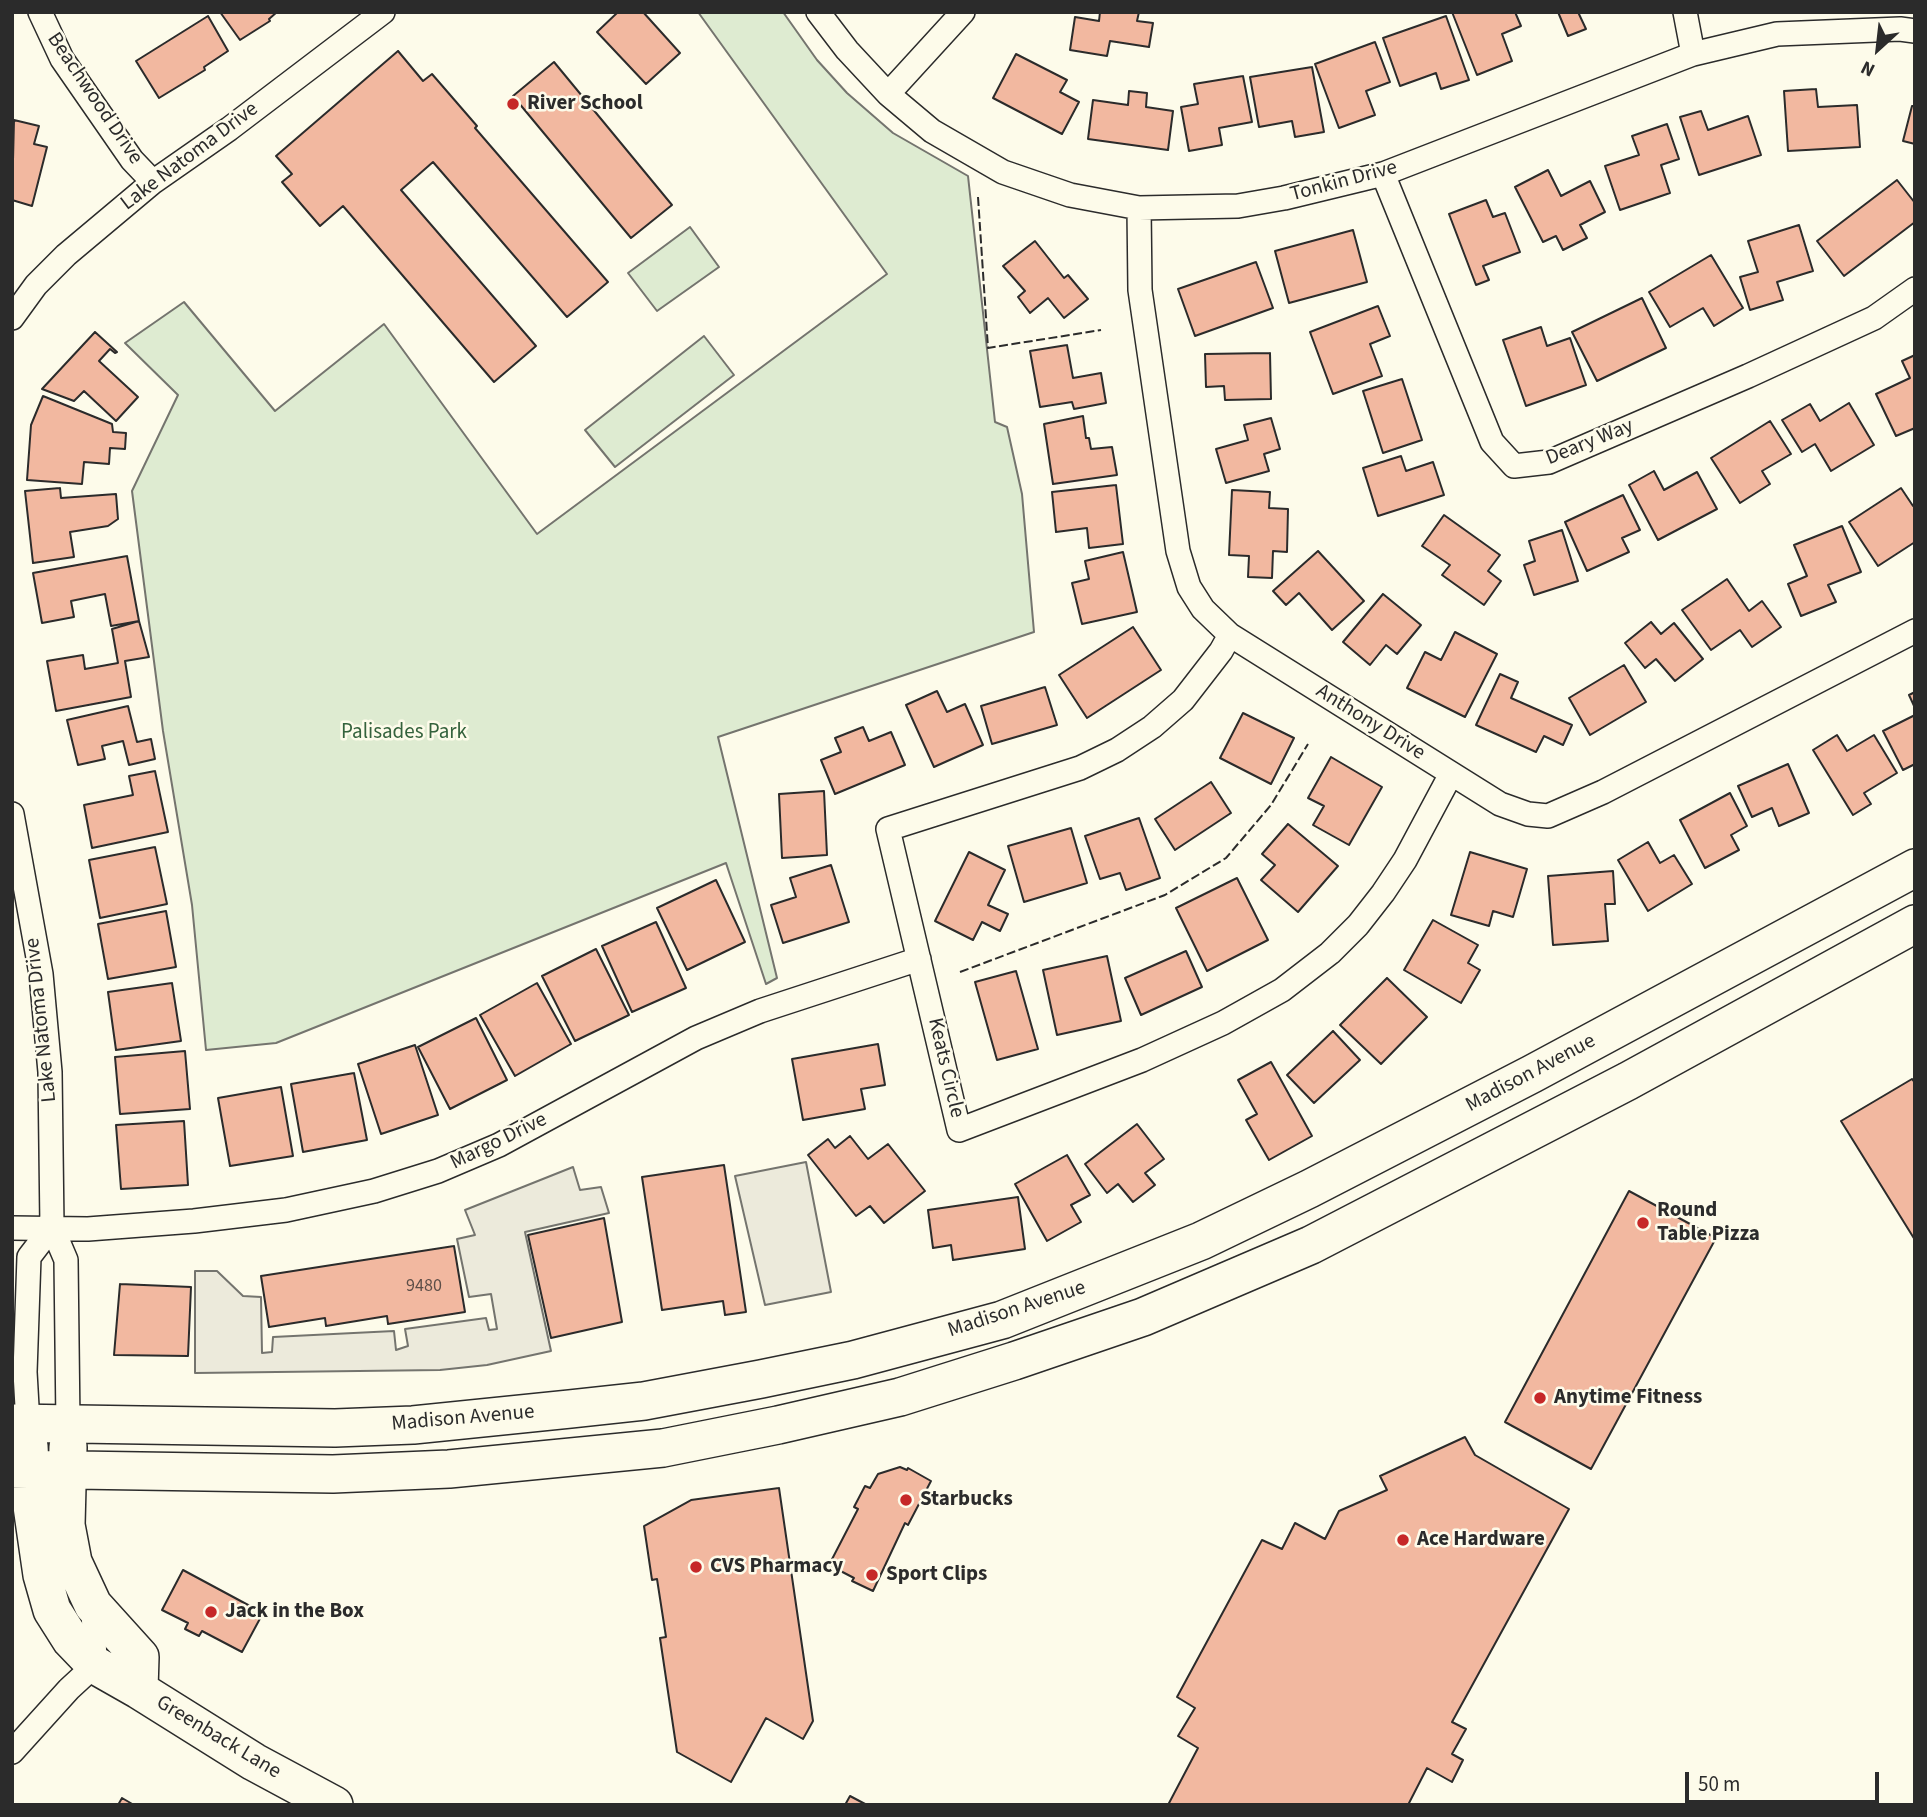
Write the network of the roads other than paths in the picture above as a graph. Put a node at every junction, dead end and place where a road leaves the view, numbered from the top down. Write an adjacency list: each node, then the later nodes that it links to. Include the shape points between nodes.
1 (40, 12): 10 (street, Beachwood Drive, via 62,59 131,159)
2 (383, 12): 10 (street, Lake Natoma Drive)
3 (818, 12): 8 (street, Tonkin Drive)
4 (963, 12): 8 (street)
5 (1685, 12): 7 (street)
6 (1915, 31): 7 (street, Tonkin Drive, via 1777,34)
7 (1693, 54): 9 (street, Tonkin Drive)
8 (888, 94): 11 (street, Tonkin Drive, via 932,131 1003,172 1070,195)
9 (1384, 174): 11 (street, Tonkin Drive, via 1238,206); 12 (street, Deary Way, via 1492,442 1514,466 1549,462 1748,376 1874,317)
10 (153, 182): 13 (street, Lake Natoma Drive, via 66,255)
11 (1139, 208): 15 (street, Anthony Drive, via 1140,290 1178,551 1189,587 1203,609)
12 (1915, 289)
13 (12, 318)
14 (1915, 631): 16 (street, Anthony Drive, via 1548,816 1500,804)
15 (1230, 635): 16 (street, Anthony Drive); 20 (street, Keats Circle, via 1182,700 1117,750 1080,768 888,829)
16 (1451, 774): 20 (street, Keats Circle, via 1405,860 1358,925 1282,990 1142,1060 959,1130)
17 (12, 814): 21 (street, Lake Natoma Drive, via 41,974 50,1072)
18 (1915, 868): 24 (main road, Madison Avenue, via 1309,1189 1201,1241 1002,1320 853,1360 644,1401 412,1425)
19 (1915, 924): 26 (main road, via 1628,1081 1311,1245 1143,1317 900,1396 663,1448 449,1469 333,1474)
20 (919, 959): 21 (street, Margo Drive, via 760,1011 706,1034 499,1145 374,1191 286,1210 208,1219)
21 (52, 1227): 22 (street, Margo Drive); 23 (street, via 29,1257); 24 (street, Lake Natoma Drive, via 66,1260)
22 (12, 1228)
23 (20, 1423): 24 (main road, Madison Avenue); 25 (main road, Greenback Lane)
24 (68, 1424): 26 (main road, Greenback Lane)
25 (22, 1469): 26 (main road); 29 (main road, Greenback Lane, via 52,1610)
26 (68, 1471): 28 (main road, Greenback Lane, via 66,1525 73,1562)
27 (12, 1553): 29 (main road, via 27,1596)
28 (93, 1605): 29 (street); 30 (main road, Greenback Lane, via 140,1657)
29 (83, 1653): 30 (main road, Greenback Lane); 31 (street, via 69,1689)
30 (139, 1690): 32 (main road, Greenback Lane, via 254,1762)
31 (12, 1752)
32 (334, 1805)

